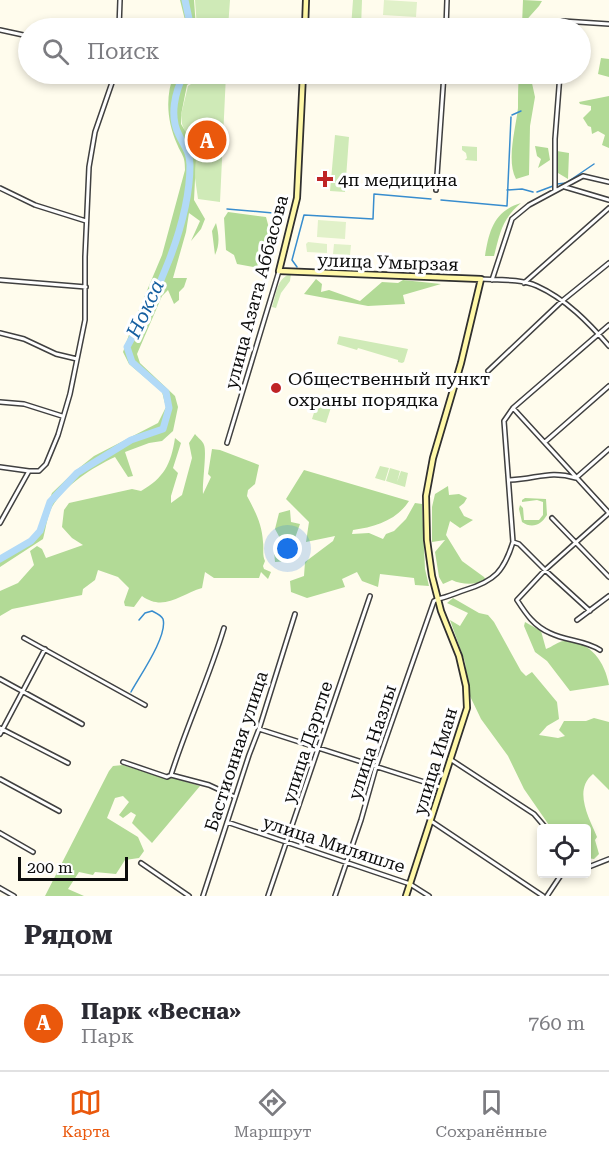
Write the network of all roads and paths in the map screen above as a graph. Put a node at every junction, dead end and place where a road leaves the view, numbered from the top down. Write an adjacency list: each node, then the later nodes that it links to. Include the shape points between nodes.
1 (120, 0): 4 (street)
2 (306, 0): 5 (street)
3 (447, 0): 6 (street)
4 (119, 18)
5 (305, 18)
6 (446, 18)
7 (591, 23): 8 (street)
8 (609, 24)
9 (0, 30): 10 (street)
10 (18, 34)
11 (112, 84): 22 (street, via 93,138)
12 (303, 84): 24 (street, улица Азата Аббасова, via 297,198)
13 (443, 84): 18 (street)
14 (559, 84): 19 (street)
15 (609, 182): 16 (street, via 583,176)
16 (565, 187): 19 (street); 20 (street)
17 (0, 188): 22 (street, via 35,205)
18 (436, 190)
19 (555, 190): 27 (street, via 512,219)
20 (609, 200)
21 (609, 208): 28 (street)
22 (86, 221): 29 (street)
23 (609, 263): 30 (street)
24 (279, 271): 25 (street, улица Умырзая); 41 (street, улица Азата Аббасова)
25 (481, 279): 27 (street, улица Умырзая); 57 (street, улица Иман, via 426,496 429,556)
26 (0, 280): 29 (street)
27 (494, 280): 28 (street, улица Умырзая)
28 (524, 283): 30 (street, улица Умырзая)
29 (86, 287): 35 (street, via 85,320)
30 (562, 301): 33 (street, улица Умырзая); 36 (street)
31 (609, 325): 33 (street)
32 (0, 333): 35 (street)
33 (599, 334): 34 (street, улица Умырзая); 39 (street)
34 (609, 346)
35 (77, 359): 40 (street)
36 (488, 371)
37 (609, 386): 42 (street)
38 (0, 402): 40 (street, via 24,404)
39 (513, 408): 42 (street); 47 (street, via 504,421)
40 (63, 416): 45 (street, via 46,464 39,471)
41 (228, 443)
42 (544, 443): 46 (street)
43 (609, 449): 46 (street)
44 (0, 467): 45 (street)
45 (29, 471): 50 (street)
46 (576, 478): 47 (street, via 554,473); 48 (street)
47 (510, 480): 51 (street)
48 (609, 513): 52 (street)
49 (552, 518): 52 (street)
50 (0, 523)
51 (513, 542): 53 (street); 57 (street, via 508,559 494,578)
52 (576, 543): 53 (street); 54 (street)
53 (545, 570): 58 (street); 64 (street, via 517,600 528,617 552,634)
54 (609, 577)
55 (370, 596): 72 (street, улица Дэртле)
56 (609, 596): 58 (street)
57 (438, 598): 73 (street, улица Иман, via 459,656 467,700); 76 (street, улица Назлы, via 426,621)
58 (590, 611): 60 (street)
59 (295, 614): 70 (street, Бастионная улица)
60 (577, 621)
61 (224, 628): 77 (street)
62 (24, 638): 63 (street)
63 (45, 649): 66 (street); 67 (street)
64 (600, 650)
65 (0, 678): 66 (street)
66 (24, 691): 68 (street); 69 (street)
67 (145, 705)
68 (82, 723)
69 (1, 729): 71 (street); 75 (street)
70 (260, 729): 72 (street); 80 (street, Бастионная улица)
71 (0, 734)
72 (320, 747): 76 (street); 86 (street, улица Дэртле)
73 (450, 759): 79 (street, улица Иман); 84 (street, via 534,814)
74 (123, 762): 77 (street)
75 (68, 763)
76 (376, 767): 79 (street); 90 (street, улица Назлы)
77 (171, 775): 80 (street)
78 (0, 779): 81 (street)
79 (442, 787): 82 (street, улица Иман)
80 (235, 797): 83 (street, Бастионная улица)
81 (59, 811)
82 (431, 821): 93 (street, улица Иман); 102 (street)
83 (227, 822): 86 (street, улица Миляшле); 97 (street, Бастионная улица)
84 (543, 824)
85 (0, 833): 87 (street)
86 (287, 844): 90 (street, улица Миляшле); 98 (street, улица Дэртле)
87 (33, 852)
88 (609, 859): 91 (street)
89 (141, 863): 96 (street)
90 (347, 863): 93 (street, улица Миляшле); 99 (street, улица Назлы)
91 (591, 866)
92 (559, 878): 102 (street)
93 (410, 884): 100 (street, улица Иман); 101 (street, улица Миляшле)
94 (0, 888): 95 (street)
95 (14, 896)
96 (189, 896)
97 (203, 896)
98 (268, 896)
99 (335, 896)
100 (406, 896)
101 (429, 896)
102 (545, 896)

